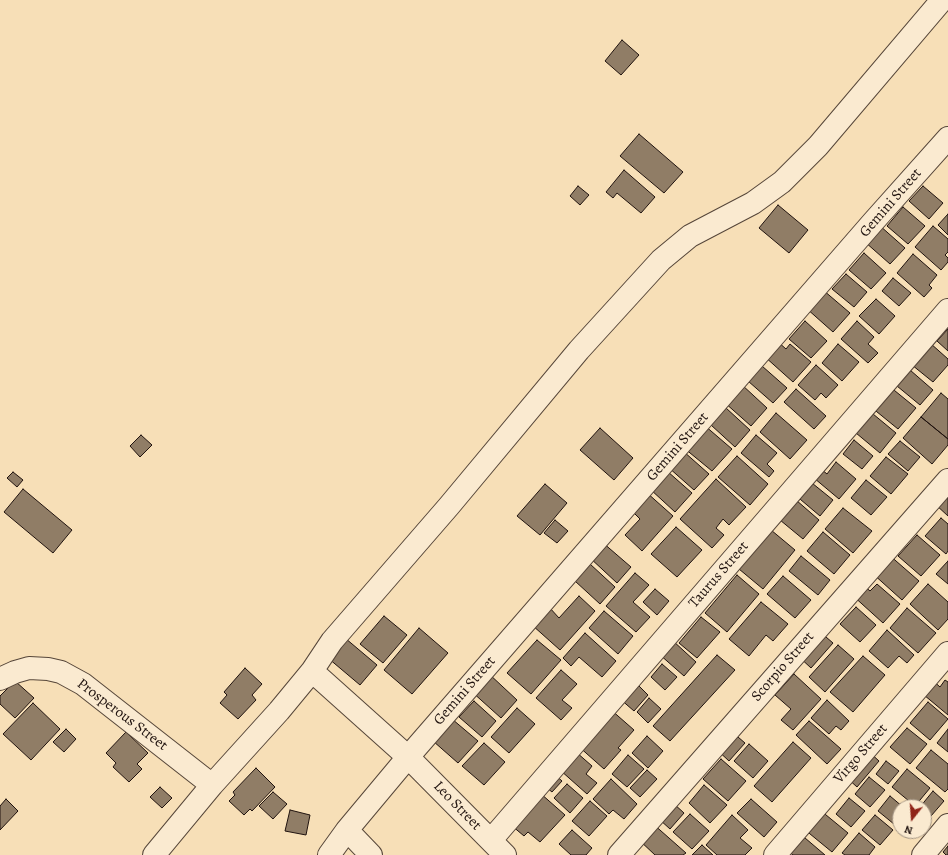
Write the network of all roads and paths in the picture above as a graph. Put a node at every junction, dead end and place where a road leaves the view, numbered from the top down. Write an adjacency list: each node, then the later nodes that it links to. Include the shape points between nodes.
1 (942, 0): 6 (street, via 818,146 782,182 752,203 690,236 661,260 579,350 332,641)
2 (948, 138): 8 (street, Gemini Street)
3 (948, 310): 12 (street, Taurus Street)
4 (948, 480): 16 (street, Scorpio Street)
5 (948, 653): 17 (street, Virgo Street)
6 (312, 671): 8 (street, Leo Street); 9 (street)
7 (0, 679): 9 (street, Prosperous Street, via 29,668 61,672 83,684)
8 (408, 757): 11 (street, Gemini Street); 12 (street, Leo Street)
9 (212, 785): 13 (street)
10 (948, 825): 18 (street)
11 (347, 830): 14 (street, Gemini Street); 15 (street)
12 (498, 848)
13 (154, 855)
14 (329, 855)
15 (371, 855)
16 (618, 855)
17 (775, 855)
18 (922, 855)

